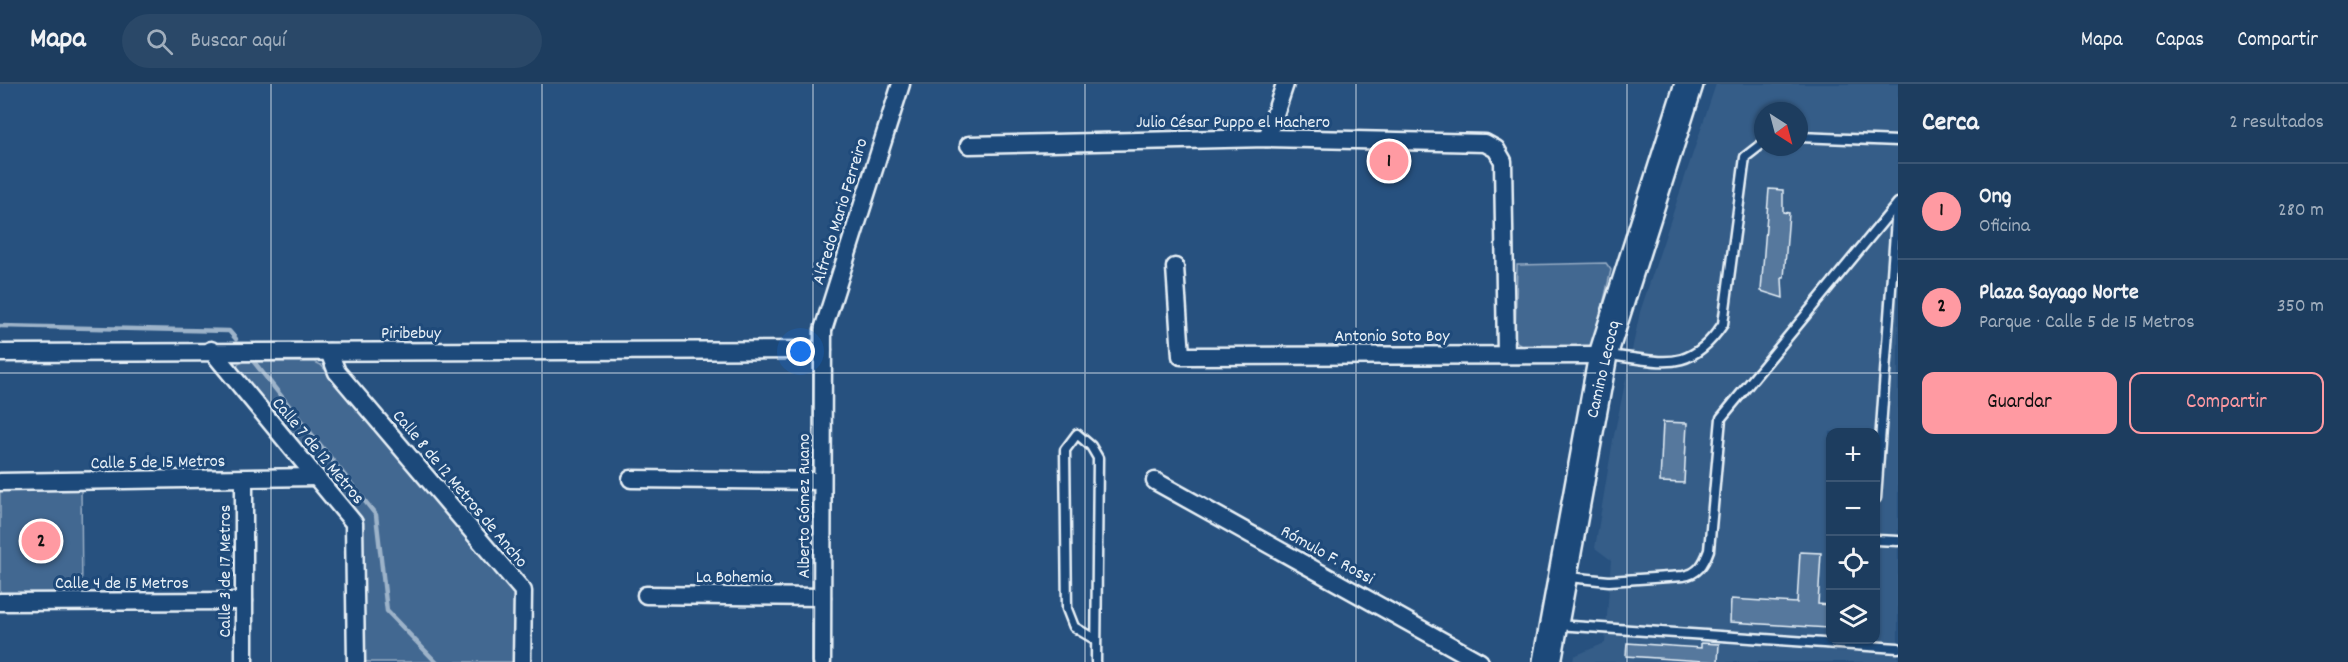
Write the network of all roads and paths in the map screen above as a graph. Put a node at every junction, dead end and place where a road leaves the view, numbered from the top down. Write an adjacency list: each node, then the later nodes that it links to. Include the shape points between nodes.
1 (901, 84): 12 (street, Alfredo Mario Ferreiro, via 823,330)
2 (1285, 84): 5 (street)
3 (1689, 84): 16 (main road, Camino Lecocq)
4 (1808, 137): 6 (lane)
5 (1267, 138): 7 (street, Julio César Puppo el Hachero); 15 (street, Julio César Puppo el Hachero, via 1485,144 1496,149 1503,161)
6 (1898, 141)
7 (969, 145)
8 (1754, 148): 16 (lane, via 1745,158 1723,324 1713,338 1700,353 1682,361)
9 (1897, 203): 23 (lane); 26 (lane, via 1721,418 1704,563 1683,576 1609,581)
10 (1175, 267): 15 (street, Antonio Soto Boy, via 1180,356)
11 (211, 350): 13 (street, Piribebuy); 14 (street, Piribebuy); 17 (street, Calle 7 de 12 Metros)
12 (823, 350): 13 (street, Piribebuy); 20 (street, Alberto Gómez Ruano)
13 (329, 352): 38 (street, Calle 8 de 12 Metros de Ancho, via 337,372 523,591)
14 (0, 353)
15 (1506, 354): 16 (street, Antonio Soto Boy)
16 (1603, 355): 26 (main road, Camino Lecocq)
17 (316, 477): 18 (street, Calle 5 de 15 Metros); 37 (street, Calle 7 de 12 Metros, via 354,523)
18 (244, 479): 22 (street, Calle 5 de 15 Metros); 29 (street, Calle 3 de 17 Metros)
19 (631, 479): 20 (street)
20 (822, 481): 28 (street, Alberto Gómez Ruano)
21 (1155, 481): 41 (street, Rómulo F. Rossi)
22 (0, 482)
23 (1876, 482)
24 (1880, 540): 25 (lane)
25 (1898, 541)
26 (1561, 576): 31 (main road, Camino Lecocq)
27 (646, 595): 28 (street, La Bohemia)
28 (822, 597): 39 (street, Alberto Gómez Ruano)
29 (244, 601): 30 (street, Calle 4 de 15 Metros); 36 (street, Calle 3 de 17 Metros)
30 (0, 602)
31 (1553, 625): 33 (lane); 42 (main road, Camino Lecocq)
32 (1096, 640): 32 (lane, via 1098,458 1077,434 1065,450 1067,609 1074,627); 40 (lane)
33 (1826, 641)
34 (1873, 644): 35 (lane)
35 (1898, 648)
36 (244, 662)
37 (356, 662)
38 (522, 662)
39 (822, 662)
40 (1096, 662)
41 (1480, 662)
42 (1547, 662)

